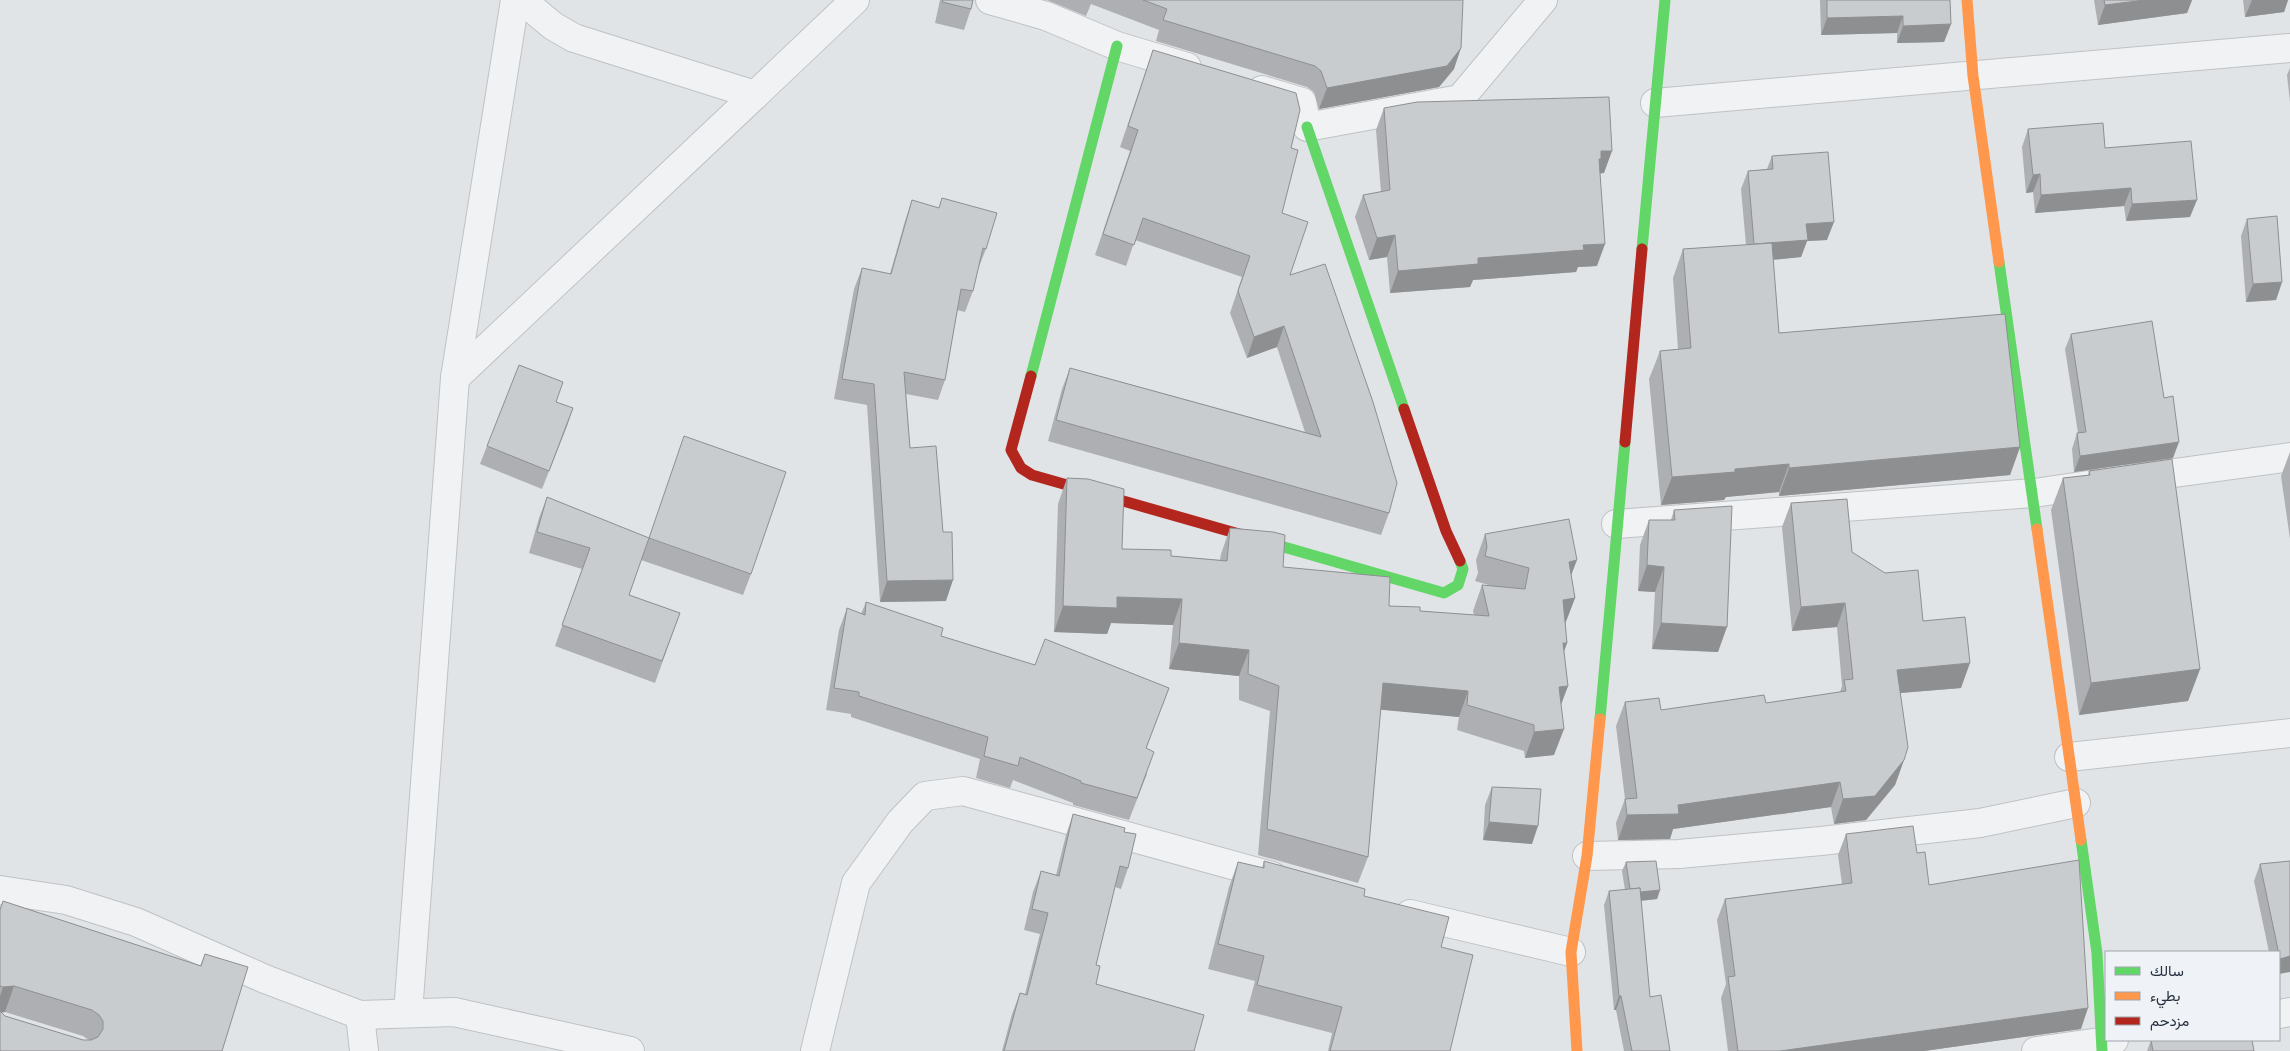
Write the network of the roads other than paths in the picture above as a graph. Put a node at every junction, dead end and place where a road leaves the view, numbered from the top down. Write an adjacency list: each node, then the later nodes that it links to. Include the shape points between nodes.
1 (515, 0): 16 (street)
2 (522, 0): 13 (street, via 553,26 574,38)
3 (855, 0): 13 (street)
4 (990, 0): 8 (street, via 1046,16)
5 (1543, 0): 15 (street, via 1460,99)
6 (1665, 0): 14 (street)
7 (1968, 0): 11 (street)
8 (1117, 46): 10 (street); 15 (street, via 1011,450 1021,468 1032,475 1444,593 1458,585 1463,569 1446,530)
9 (2290, 48): 11 (street)
10 (1210, 74)
11 (1974, 76): 14 (street); 18 (street)
12 (1238, 82): 15 (street, via 1302,102)
13 (755, 95): 16 (street)
14 (1655, 103): 19 (street)
15 (1307, 127)
16 (455, 378): 28 (street)
17 (2290, 457): 18 (street)
18 (2034, 493): 19 (street); 21 (street)
19 (1616, 524): 23 (street)
20 (2290, 733): 21 (street)
21 (2069, 757): 22 (street)
22 (2076, 802): 23 (street, via 1980,823 1821,841 1679,854); 30 (street, via 2097,953)
23 (1587, 856): 27 (street)
24 (1295, 882): 33 (street, via 963,791 924,796 900,822 856,883)
25 (0, 890): 29 (street, via 66,900 136,922 265,979)
26 (1390, 908): 27 (street)
27 (1571, 952): 34 (street)
28 (408, 1013): 29 (street); 32 (street, via 454,1012)
29 (360, 1015): 31 (street)
30 (2105, 1044): 35 (street)
31 (364, 1051)
32 (630, 1051)
33 (815, 1051)
34 (1577, 1051)
35 (2036, 1051)

